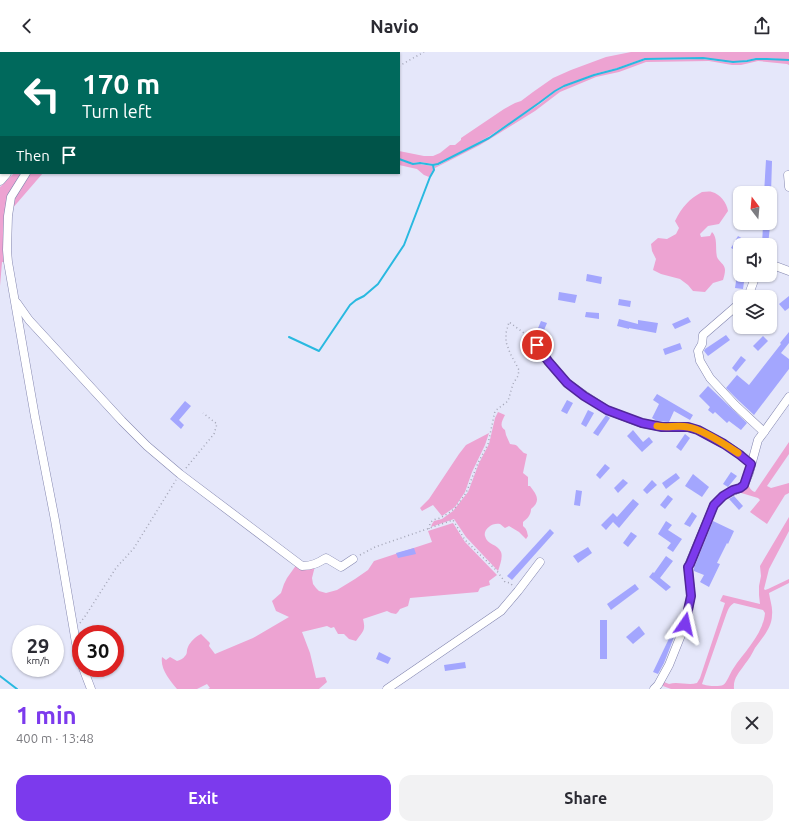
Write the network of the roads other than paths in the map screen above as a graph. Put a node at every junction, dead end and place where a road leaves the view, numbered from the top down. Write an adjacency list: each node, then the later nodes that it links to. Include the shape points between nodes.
1 (25, 174): 6 (street, via 11,197 8,216 7,250)
2 (788, 175): 3 (street)
3 (789, 187)
4 (777, 267): 5 (street)
5 (789, 271)
6 (14, 299): 12 (street, via 29,320 122,421 180,474 302,566 314,565 326,558 341,567); 14 (street)
7 (733, 309): 10 (street, via 703,335 698,351 700,361 710,378)
8 (537, 345): 11 (street, via 567,383 607,410 642,423 698,430 724,444)
9 (789, 397): 10 (street)
10 (764, 432): 11 (street, via 758,440)
11 (751, 464): 18 (street, via 744,485 723,496 714,505 688,567 691,596 685,624 668,666)
12 (353, 559)
13 (540, 562): 17 (street, via 501,611)
14 (73, 625)
15 (86, 677): 16 (street)
16 (91, 689)
17 (387, 689)
18 (654, 689)

